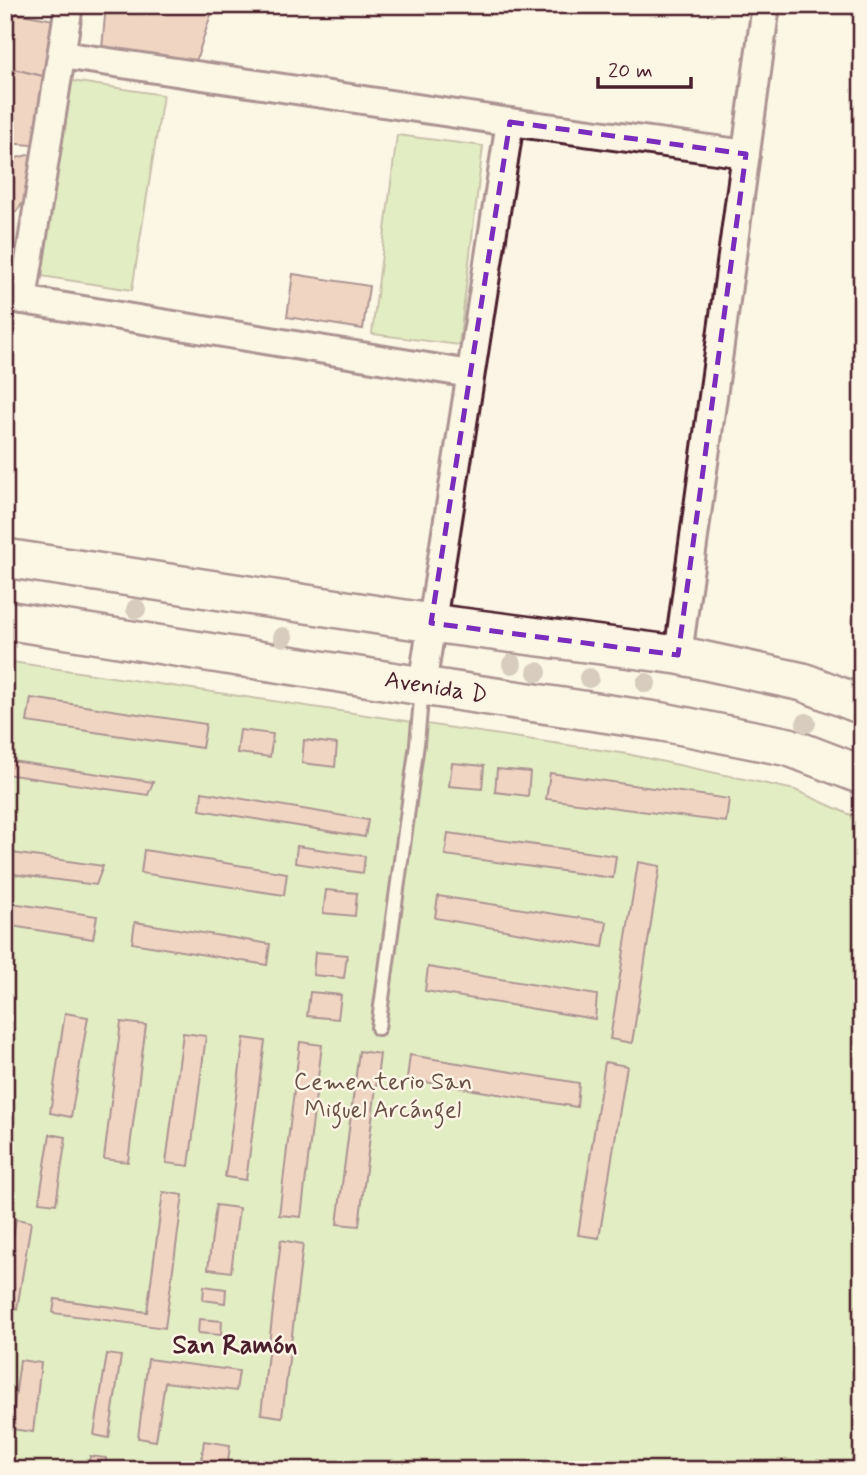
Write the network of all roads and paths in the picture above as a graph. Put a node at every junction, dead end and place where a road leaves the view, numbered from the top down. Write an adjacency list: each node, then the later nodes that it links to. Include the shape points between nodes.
1 (69, 5): 3 (street)
2 (766, 5): 5 (street)
3 (62, 55): 4 (street); 6 (street)
4 (510, 122): 5 (street); 7 (street)
5 (746, 154): 11 (street)
6 (14, 299): 7 (street)
7 (470, 374): 10 (street)
8 (5, 558): 10 (main road)
9 (5, 620): 12 (main road, Avenida D)
10 (431, 623): 11 (main road); 12 (street)
11 (678, 655): 13 (main road, via 803,682)
12 (422, 687): 14 (main road, Avenida D, via 751,739 789,747); 15 (lane)
13 (862, 705)
14 (862, 775)
15 (378, 1028)

